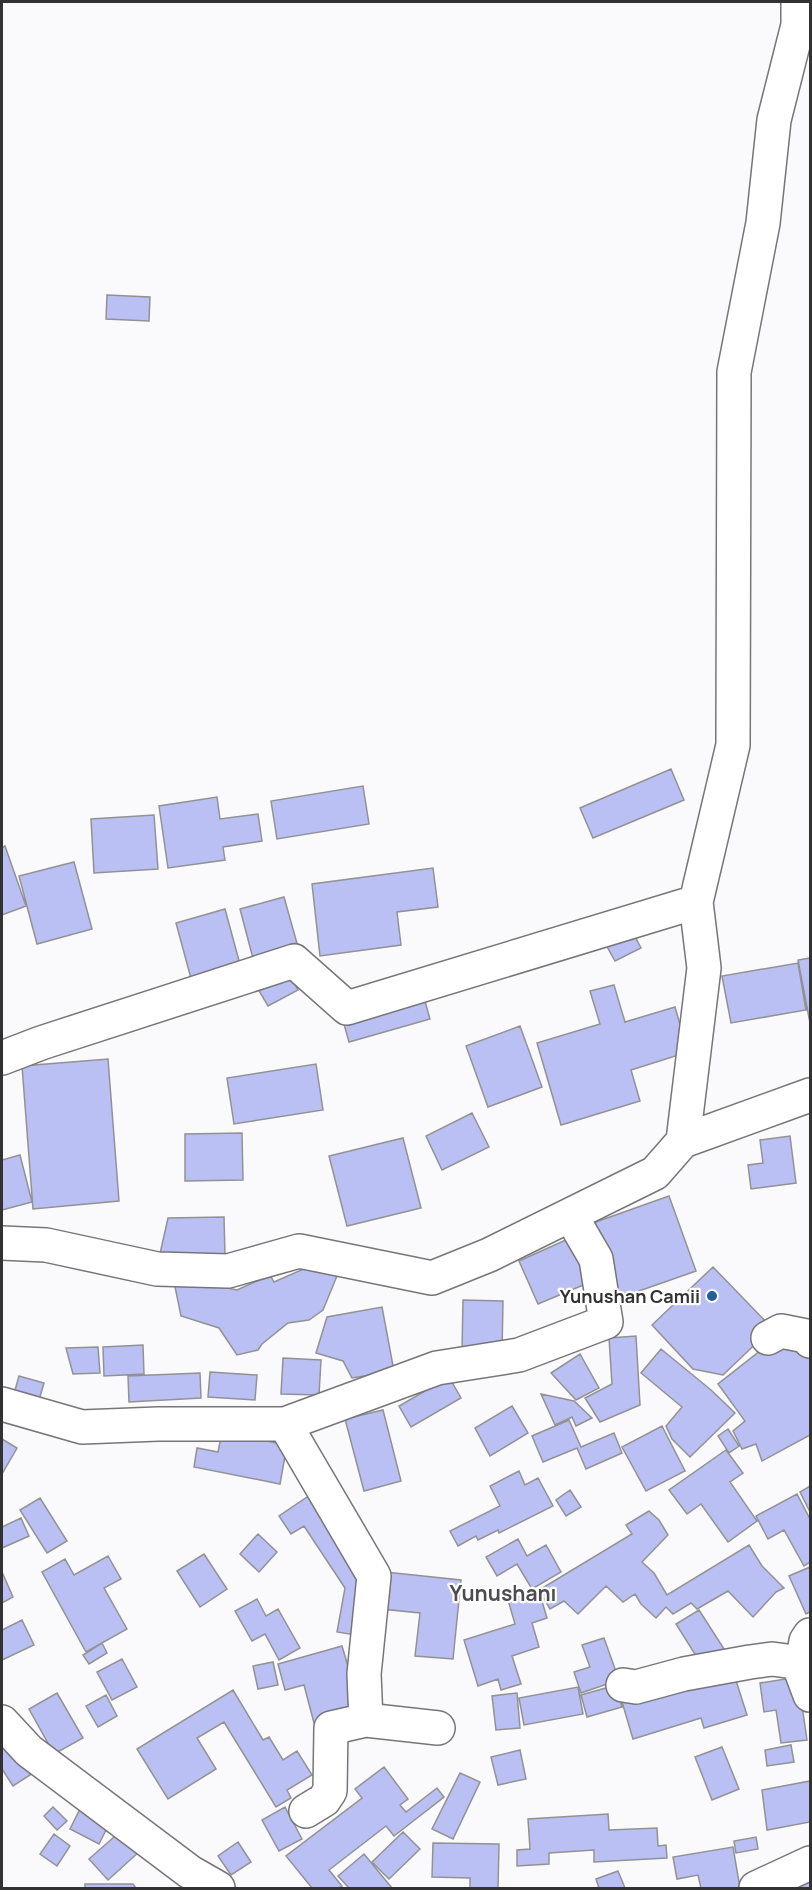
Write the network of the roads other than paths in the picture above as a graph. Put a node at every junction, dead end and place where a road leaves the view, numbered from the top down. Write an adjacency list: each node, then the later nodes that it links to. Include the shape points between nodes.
1 (798, 2): 2 (street, via 798,25 774,120 763,223 734,372 733,745)
2 (696, 902): 3 (street, via 347,1008 294,961); 5 (street, via 704,968)
3 (2, 1058)
4 (810, 1095): 5 (street)
5 (683, 1141): 6 (street, via 655,1173)
6 (571, 1215): 7 (street, via 489,1256 432,1278 299,1251 228,1272 157,1269 46,1245); 11 (street, via 596,1259 606,1322 519,1355 437,1368)
7 (2, 1243)
8 (768, 1338): 9 (street, via 781,1331 806,1336)
9 (810, 1341)
10 (2, 1404): 11 (street, via 82,1427)
11 (285, 1424): 15 (street, via 374,1576 364,1674)
12 (806, 1649): 13 (street, via 636,1688); 14 (street, via 801,1671)
13 (623, 1685)
14 (810, 1695)
15 (366, 1720): 17 (street); 18 (street, via 331,1728 330,1791 324,1800)
16 (2, 1722): 20 (street, via 29,1751 190,1872)
17 (438, 1728)
18 (306, 1811)
19 (810, 1863): 21 (street)
20 (218, 1888)
21 (756, 1888)

